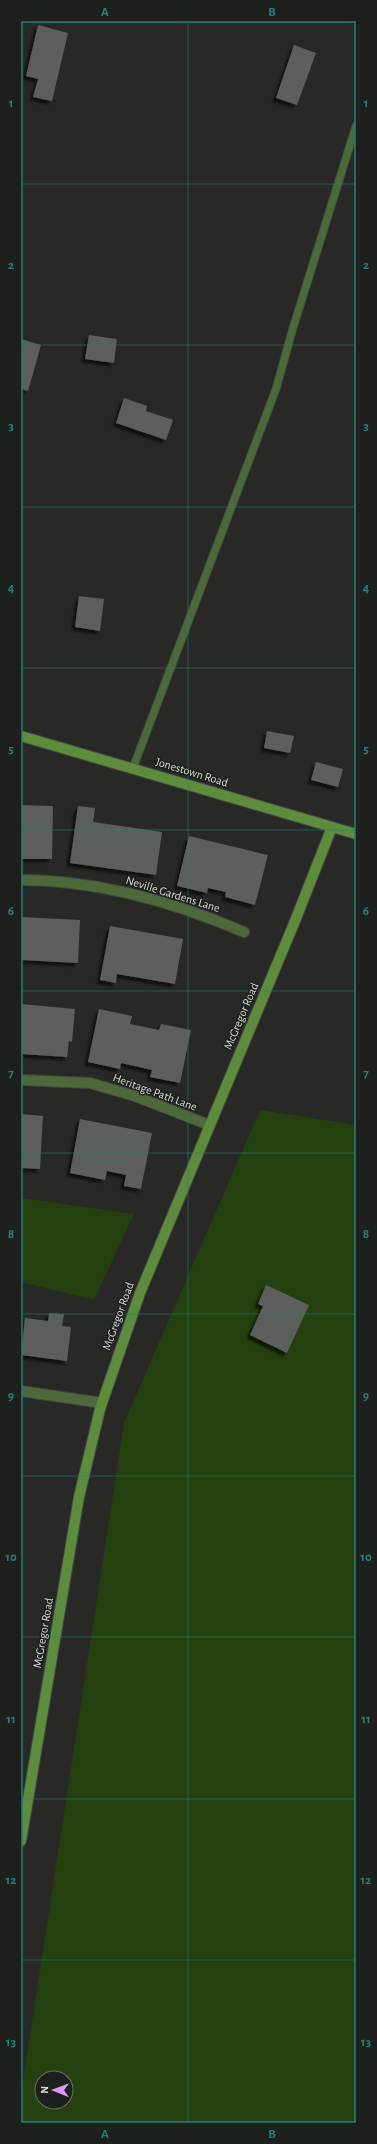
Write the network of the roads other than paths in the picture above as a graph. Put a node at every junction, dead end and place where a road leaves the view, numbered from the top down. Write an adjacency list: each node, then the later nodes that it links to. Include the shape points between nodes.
1 (356, 126): 3 (lane, via 276,389)
2 (21, 736): 3 (street, Jonestown Road)
3 (133, 768): 4 (street, Jonestown Road)
4 (332, 828): 5 (street, Jonestown Road); 9 (street, McGregor Road)
5 (356, 834)
6 (21, 880): 7 (street, Neville Gardens Lane, via 43,880 127,892 211,918)
7 (244, 932)
8 (21, 1080): 9 (street, Heritage Path Lane, via 90,1083 135,1096)
9 (209, 1126): 11 (street, McGregor Road, via 140,1293)
10 (21, 1391): 11 (street)
11 (102, 1403): 12 (street, McGregor Road, via 79,1497)
12 (21, 1841)

